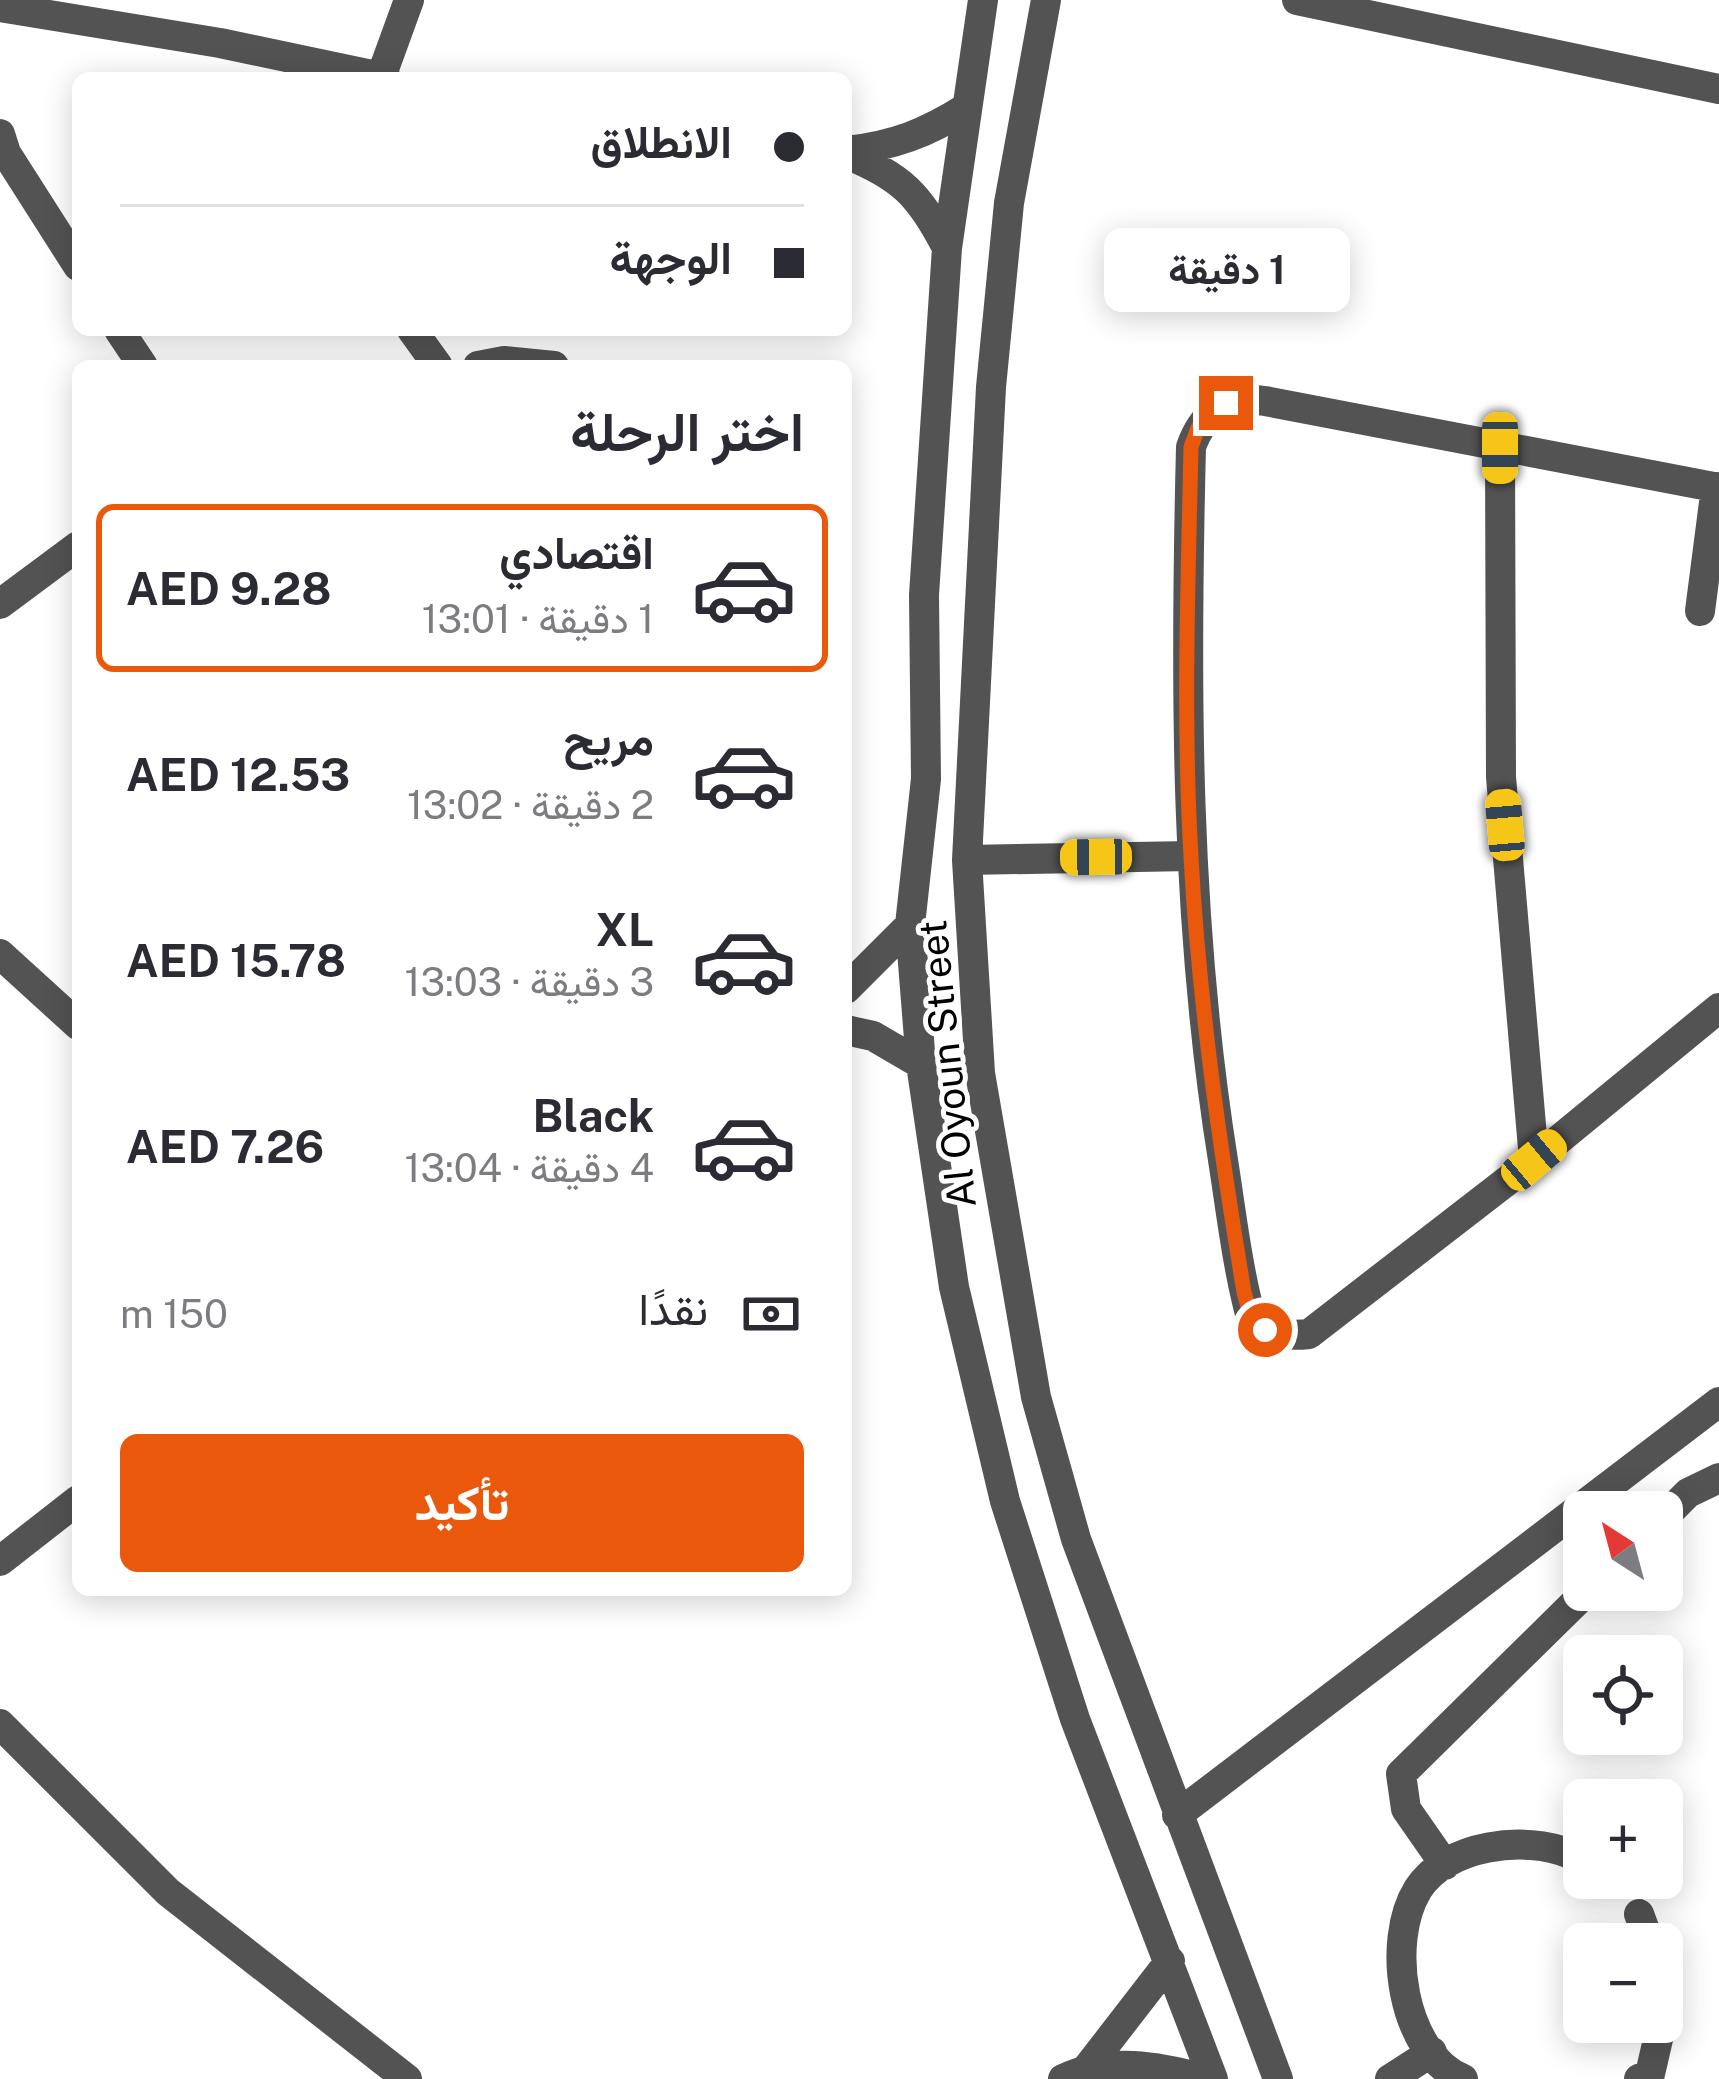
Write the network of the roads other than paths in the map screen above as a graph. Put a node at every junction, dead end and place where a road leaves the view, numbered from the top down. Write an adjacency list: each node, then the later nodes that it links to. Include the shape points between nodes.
1 (409, 0): 7 (street)
2 (983, 0): 9 (street, Al Oyoun Street)
3 (1046, 0): 21 (street, Al Oyoun Street, via 1009,203 991,387)
4 (1297, 0): 8 (street)
5 (2, 14): 6 (street, via 220,43)
6 (314, 71)
7 (386, 72)
8 (1719, 89)
9 (966, 108): 11 (street, via 928,132); 13 (street, Al Oyoun Street)
10 (0, 134): 14 (street)
11 (852, 151)
12 (852, 155): 13 (street, via 886,170 924,203)
13 (946, 248): 22 (street, Al Oyoun Street, via 924,595 926,779)
14 (72, 257)
15 (1500, 448): 16 (street); 20 (street, via 1245,398 1226,403 1198,428 1191,447 1186,662); 29 (street, via 1501,777)
16 (1717, 488): 19 (street)
17 (72, 550): 18 (street)
18 (0, 604)
19 (1700, 610)
20 (1191, 856): 21 (street); 29 (street, via 1209,1075 1244,1292 1265,1330 1309,1334)
21 (967, 860): 37 (street, Al Oyoun Street, via 980,1073 1036,1397 1076,1539)
22 (910, 925): 24 (street); 28 (street, Al Oyoun Street)
23 (0, 954): 26 (street)
24 (852, 983)
25 (1719, 1007): 29 (street)
26 (72, 1020)
27 (852, 1031): 28 (street)
28 (922, 1064): 42 (street, Al Oyoun Street, via 954,1287 1005,1501 1075,1719)
29 (1534, 1160)
30 (1719, 1402): 37 (street)
31 (1719, 1478): 32 (street)
32 (1683, 1498)
33 (72, 1505): 34 (street)
34 (0, 1561)
35 (1567, 1611): 39 (street, via 1401,1774 1406,1809)
36 (0, 1724): 47 (street, via 168,1892)
37 (1178, 1815): 49 (street, Al Oyoun Street)
38 (1563, 1851): 39 (street, via 1510,1844)
39 (1445, 1865): 44 (street, via 1411,1905 1402,1963 1411,2012)
40 (1639, 1915): 41 (street)
41 (1642, 1923)
42 (1170, 1961): 45 (street); 48 (street, Al Oyoun Street)
43 (1657, 2043): 46 (street)
44 (1432, 2052): 50 (street); 51 (street)
45 (1075, 2073): 48 (street, via 1139,2066)
46 (1649, 2077)
47 (407, 2079)
48 (1209, 2079)
49 (1278, 2079)
50 (1390, 2079)
51 (1463, 2079)

